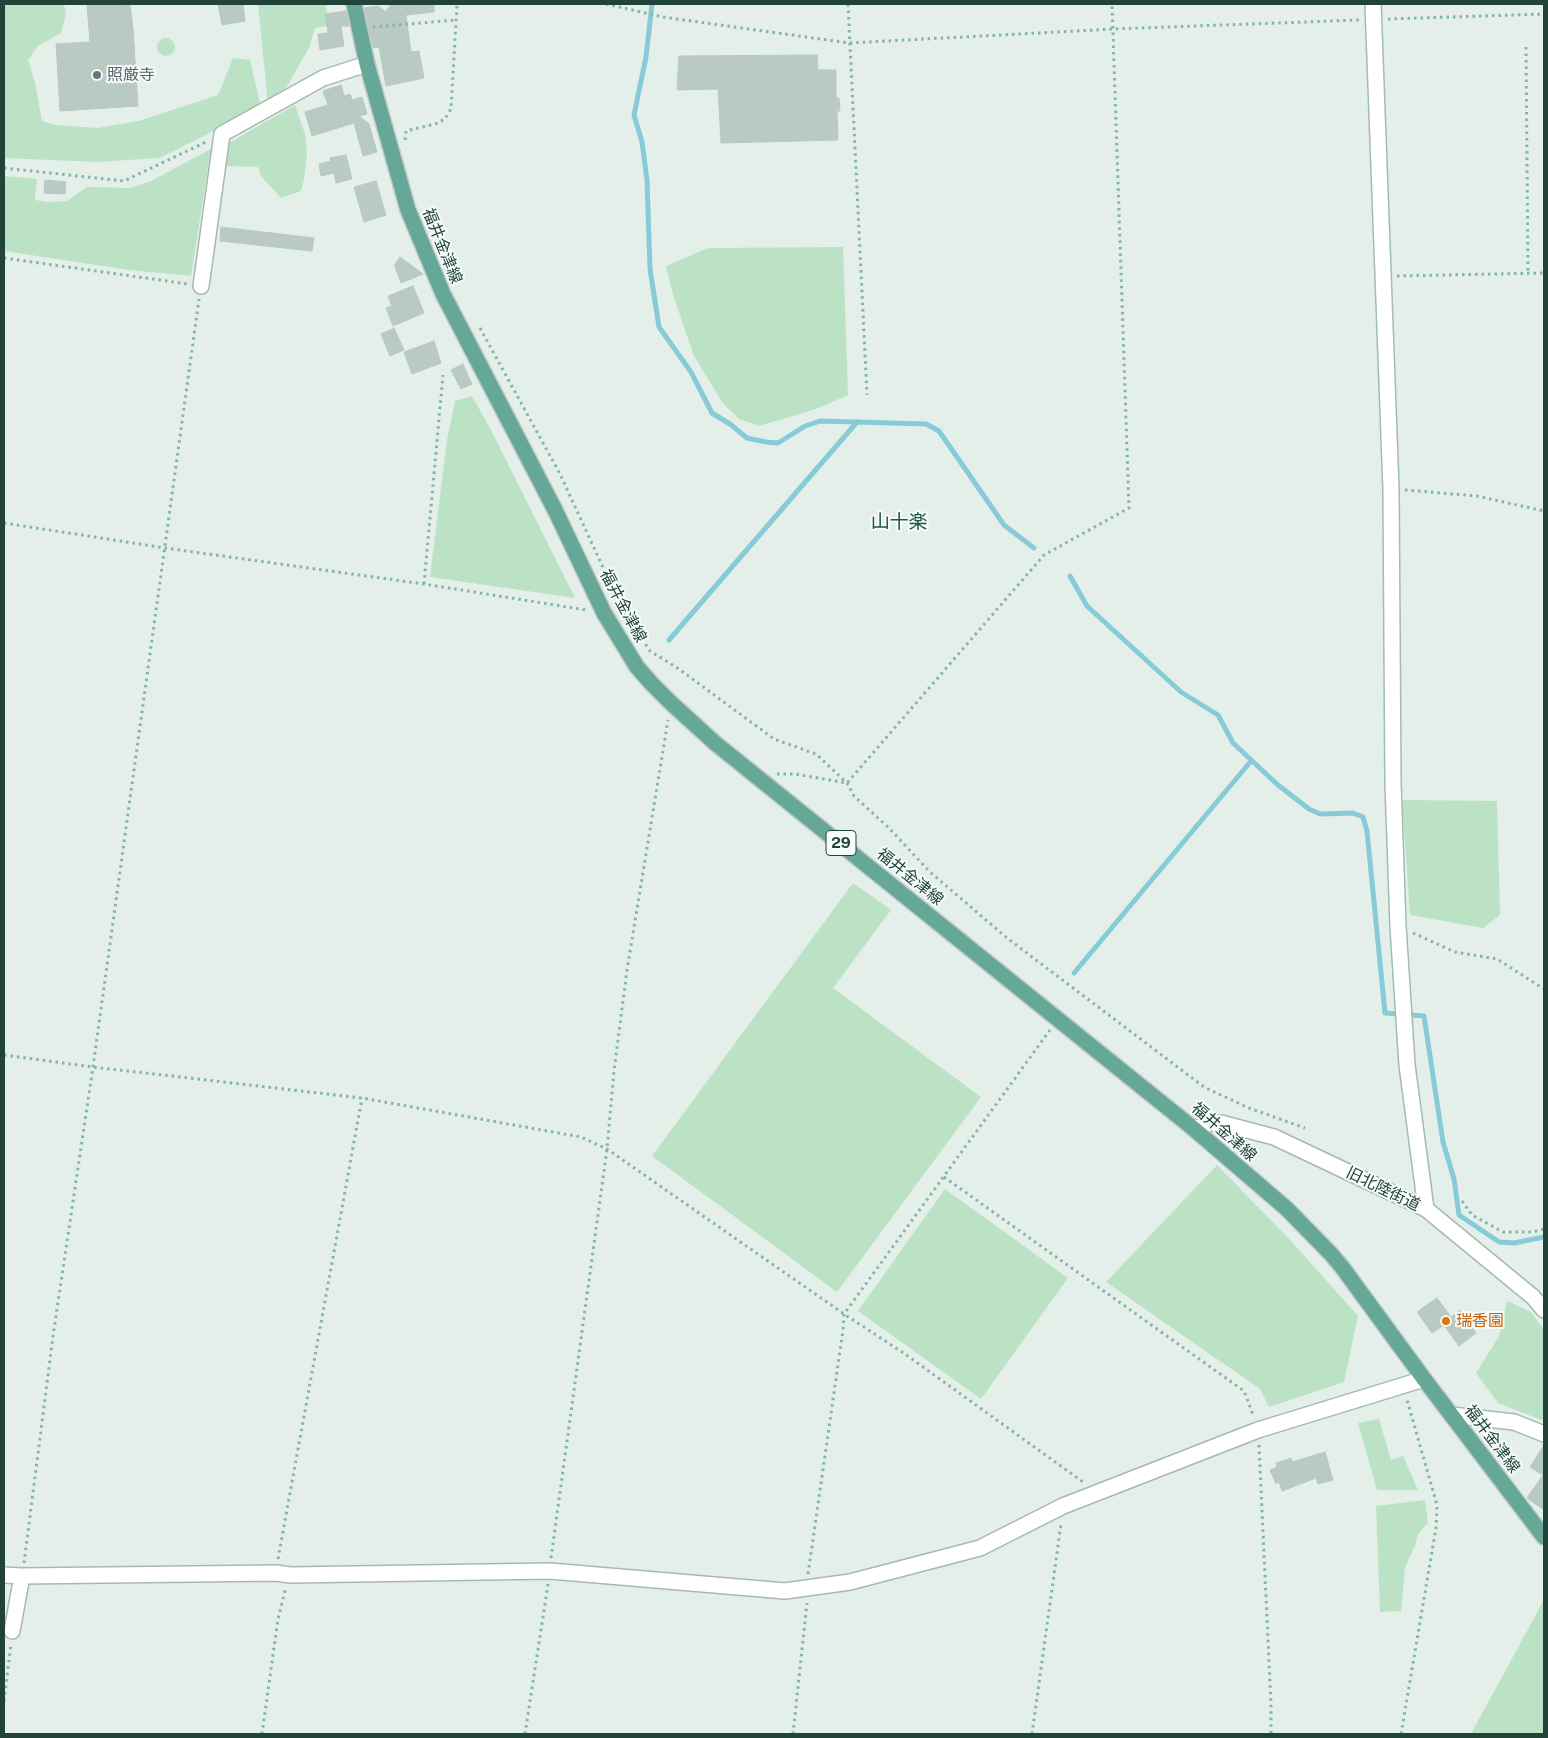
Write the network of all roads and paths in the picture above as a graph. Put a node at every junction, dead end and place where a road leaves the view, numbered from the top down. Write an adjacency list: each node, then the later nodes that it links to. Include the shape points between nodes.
1 (354, 4): 10 (main road, 福井金津線 / 29)
2 (457, 4): 8 (path)
3 (606, 4): 12 (path, via 663,17)
4 (848, 4): 12 (path)
5 (1112, 4): 11 (path)
6 (1373, 4): 9 (street)
7 (1544, 14): 9 (path)
8 (456, 20): 10 (path); 16 (path, via 451,109 445,119 436,124 406,131)
9 (1374, 20): 11 (path); 21 (street)
10 (360, 28): 14 (main road, 福井金津線 / 29)
11 (1114, 29): 12 (path); 34 (path, via 1129,508 1044,555)
12 (849, 43): 25 (path)
13 (1526, 47): 19 (path)
14 (367, 64): 15 (street, via 323,78); 31 (main road, 福井金津線 / 29, via 408,210 443,294 555,510)
15 (222, 134): 17 (path, via 124,181); 22 (street)
16 (404, 141)
17 (4, 168)
18 (4, 258): 22 (path)
19 (1528, 273): 20 (path); 21 (path)
20 (1544, 273)
21 (1384, 277): 26 (street)
22 (201, 286): 29 (path)
23 (479, 326): 34 (path, via 560,474 623,611 650,650 774,740 816,754)
24 (443, 375): 30 (path)
25 (867, 395)
26 (1392, 489): 27 (path, via 1477,496); 35 (street, via 1393,783)
27 (1544, 511)
28 (4, 523): 29 (path)
29 (165, 548): 30 (path); 39 (path)
30 (424, 584): 31 (path)
31 (604, 613): 32 (main road, 福井金津線 / 29, via 637,667)
32 (671, 703): 33 (main road, 福井金津線 / 29); 43 (path, via 627,970)
33 (762, 779): 34 (path, via 774,774 795,774); 37 (main road, 福井金津線 / 29)
34 (847, 783): 41 (path, via 854,796 930,872 1007,938 1204,1087 1249,1108)
35 (1398, 926): 36 (path, via 1455,952 1496,959); 46 (street, via 1407,1066)
36 (1544, 989)
37 (1058, 1020): 42 (main road, 福井金津線 / 29); 44 (path)
38 (4, 1055): 39 (path)
39 (93, 1067): 40 (path); 61 (path)
40 (362, 1098): 43 (path, via 581,1137); 60 (path)
41 (1305, 1128)
42 (1194, 1129): 46 (street, 旧北陸街道, via 1221,1123 1274,1137); 50 (main road, 福井金津線 / 29, via 1287,1209 1331,1254)
43 (607, 1149): 49 (path); 58 (path)
44 (944, 1177): 49 (path); 53 (path, via 1244,1391)
45 (1462, 1200): 47 (path, via 1472,1215 1503,1232)
46 (1426, 1209): 48 (street, 旧北陸街道, via 1533,1297)
47 (1544, 1229)
48 (1544, 1310)
49 (844, 1314): 55 (path); 62 (path)
50 (1424, 1379): 51 (street); 52 (main road, 福井金津線 / 29)
51 (1402, 1385): 53 (street); 70 (path, via 1437,1505 1436,1528)
52 (1452, 1415): 54 (street, via 1514,1422); 57 (main road, 福井金津線 / 29)
53 (1258, 1430): 55 (street); 69 (path)
54 (1544, 1434)
55 (1098, 1492): 56 (street)
56 (1063, 1506): 62 (street, via 980,1548 850,1582); 68 (path)
57 (1544, 1537)
58 (550, 1570): 60 (street); 62 (street, via 785,1591); 66 (path)
59 (4, 1574): 61 (street)
60 (283, 1574): 61 (street); 65 (path)
61 (22, 1576): 63 (street)
62 (807, 1588): 67 (path)
63 (12, 1631): 64 (path)
64 (4, 1701)
65 (262, 1734)
66 (525, 1734)
67 (793, 1734)
68 (1032, 1734)
69 (1271, 1734)
70 (1400, 1734)

